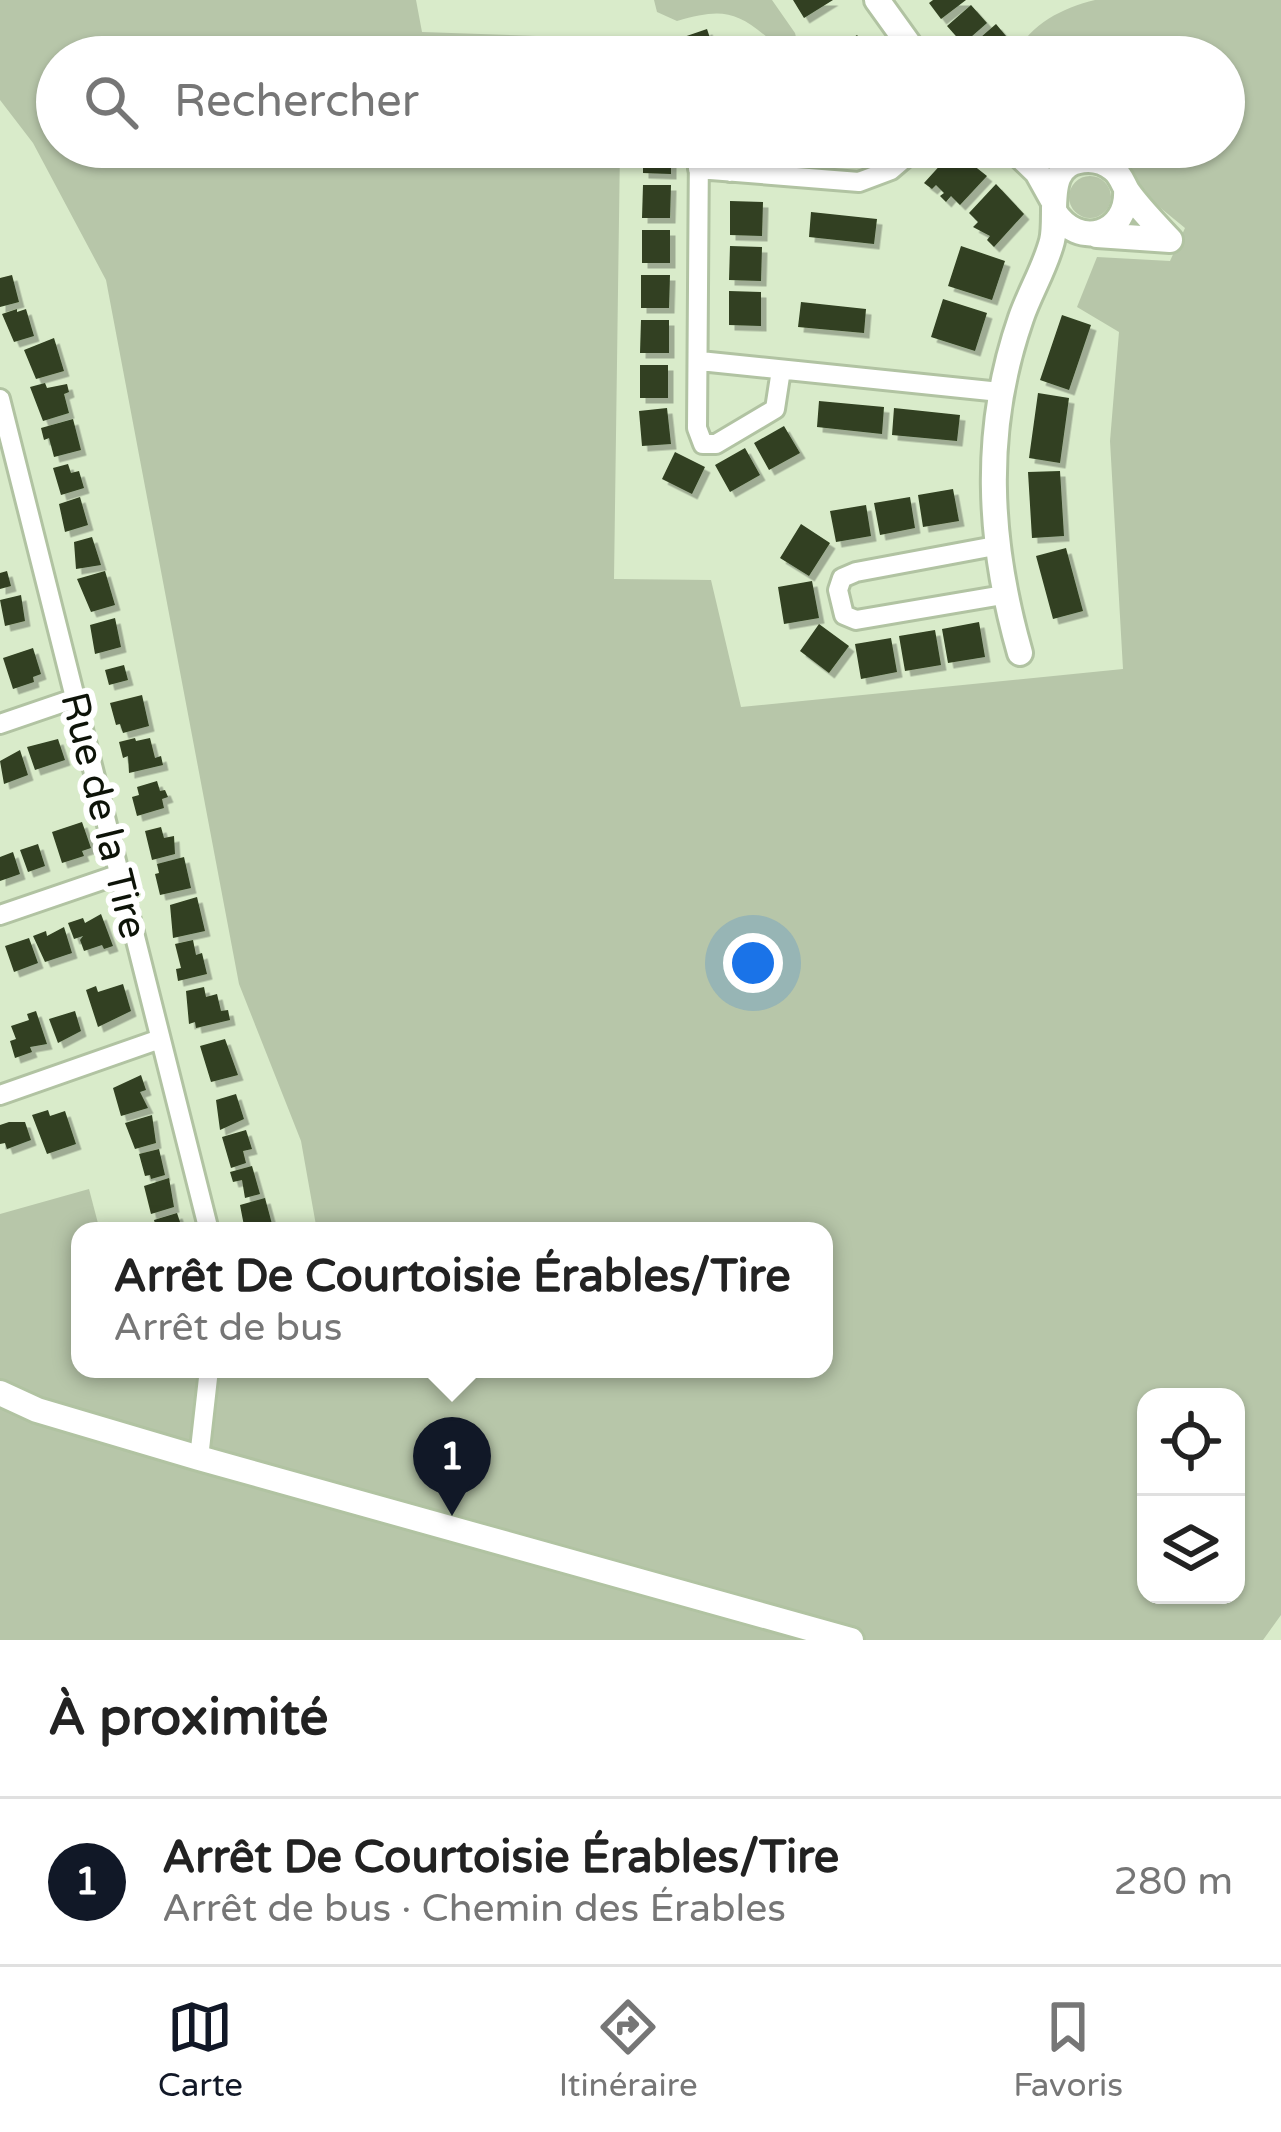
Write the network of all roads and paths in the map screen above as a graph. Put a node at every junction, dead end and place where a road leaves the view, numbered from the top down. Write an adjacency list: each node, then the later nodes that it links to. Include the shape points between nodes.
1 (877, 0): 2 (street)
2 (903, 36)
3 (730, 168): 9 (street)
4 (893, 168): 9 (street, via 859,182)
5 (1033, 168): 11 (street)
6 (1069, 168): 11 (street, via 1059,175)
7 (1111, 168): 10 (street)
8 (698, 169): 9 (street); 14 (street)
9 (730, 172)
10 (1126, 189): 12 (street, via 1117,224); 12 (street, via 1170,241)
11 (1053, 205): 12 (street, via 1070,230); 13 (street)
12 (1088, 235): 13 (street)
13 (1042, 271): 16 (street)
14 (700, 362): 15 (street); 15 (street, via 698,435 709,445 775,409)
15 (782, 370): 16 (street)
16 (1000, 392): 18 (street)
17 (0, 399): 21 (street, Rue de la Tire)
18 (995, 546): 19 (street); 19 (street, via 848,574 839,584 842,610 863,620)
19 (1003, 595): 20 (street)
20 (1019, 653)
21 (76, 698): 22 (street); 23 (street, Rue de la Tire)
22 (0, 724)
23 (120, 874): 24 (street); 25 (street, Rue de la Tire)
24 (0, 915)
25 (160, 1039): 26 (street); 27 (street, Rue de la Tire)
26 (0, 1095)
27 (207, 1222)
28 (208, 1378): 30 (street)
29 (0, 1394): 30 (street)
30 (199, 1458): 31 (street)
31 (851, 1640)

